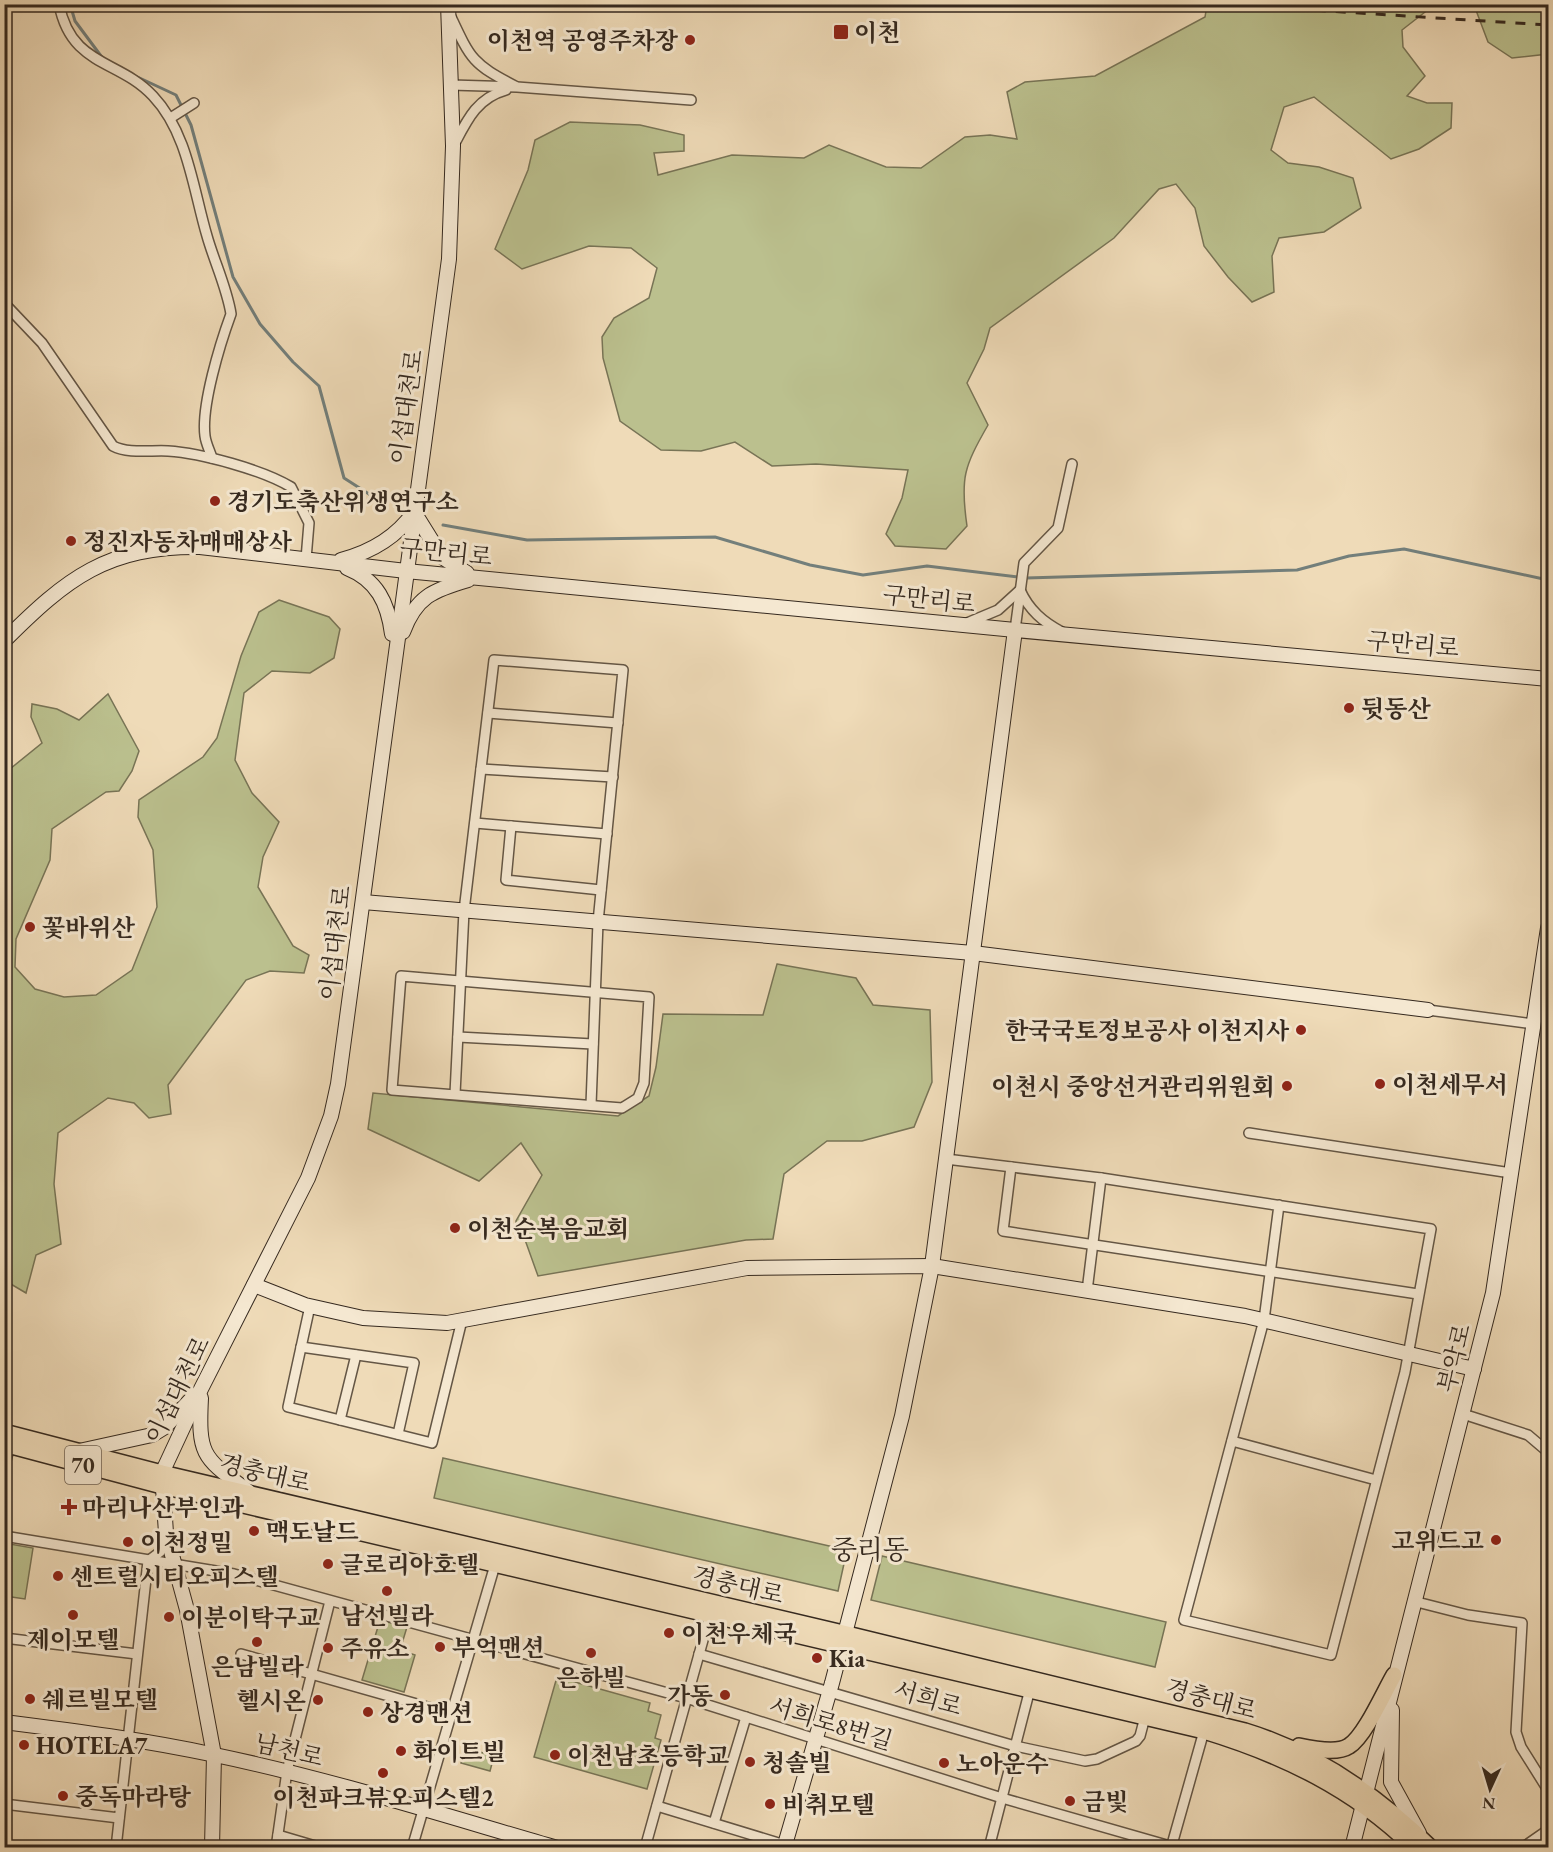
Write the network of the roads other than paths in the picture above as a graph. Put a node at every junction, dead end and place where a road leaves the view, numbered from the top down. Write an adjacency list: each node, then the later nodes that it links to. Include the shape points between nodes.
1 (59, 4): 10 (street, via 65,27 75,41 96,61 152,95 170,119 185,152 231,314 205,418 205,438)
2 (448, 8): 3 (street, 이섭대천로); 4 (street, via 470,56 480,67)
3 (452, 85): 4 (street); 8 (street, 이섭대천로)
4 (517, 87): 5 (street); 8 (street, via 493,94 476,106)
5 (691, 100)
6 (194, 103): 7 (street)
7 (172, 117)
8 (453, 146): 12 (street, 이섭대천로, via 449,259)
9 (4, 303): 10 (street, via 42,343 113,446)
10 (212, 458): 13 (street, via 291,487 309,523)
11 (1072, 464): 17 (street, via 1058,528 1023,567)
12 (414, 512): 14 (street, via 393,536 378,546); 15 (street, 이섭대천로); 16 (street, via 442,557)
13 (306, 559): 14 (street, 구만리로); 21 (street, 구만리로, via 200,547 141,551 113,559 75,578 44,601)
14 (333, 562): 15 (street, 구만리로); 22 (street, via 358,572 381,595 389,614)
15 (406, 571): 16 (street, 구만리로); 22 (street, 이섭대천로)
16 (477, 577): 18 (street, 구만리로); 22 (street, via 448,585 419,602 410,614)
17 (1020, 590): 18 (street, via 998,610); 19 (street); 20 (street, via 1025,603 1046,624)
18 (962, 625): 19 (street, 구만리로)
19 (1015, 630): 20 (street, 구만리로); 38 (street)
20 (1068, 635): 24 (street, 구만리로)
21 (4, 641)
22 (394, 657): 34 (street, 이섭대천로)
23 (1548, 674): 24 (street)
24 (1530, 677): 25 (street, 구만리로)
25 (1548, 681)
26 (488, 713): 27 (street); 27 (street, via 494,660 623,670); 28 (street)
27 (618, 723): 29 (street)
28 (481, 769): 29 (street); 30 (street)
29 (613, 777): 32 (street)
30 (475, 823): 31 (street); 35 (street)
31 (511, 826): 32 (street); 33 (street, via 506,880)
32 (607, 834): 33 (street)
33 (601, 890): 36 (street)
34 (363, 902): 35 (street); 56 (street, 이섭대천로, via 344,1050 331,1116 308,1178)
35 (464, 911): 36 (street); 39 (street)
36 (598, 922): 38 (street); 40 (street)
37 (1548, 928): 42 (street, 부악로)
38 (972, 953): 41 (street); 48 (street)
39 (461, 979): 40 (street); 43 (street); 45 (street, via 401,976 392,1090)
40 (596, 991): 44 (street); 46 (street, via 649,997 644,1083 638,1098 622,1108)
41 (1428, 1010): 42 (street)
42 (1534, 1024): 50 (street, 부악로)
43 (458, 1037): 44 (street); 45 (street)
44 (593, 1044): 46 (street)
45 (454, 1094): 46 (street)
46 (591, 1106)
47 (1249, 1134): 50 (street)
48 (946, 1159): 49 (street); 54 (street)
49 (1011, 1167): 51 (street); 53 (street, via 1004,1231)
50 (1511, 1173): 65 (street, 부악로, via 1493,1293)
51 (1101, 1178): 52 (street); 53 (street)
52 (1280, 1205): 55 (street); 58 (street, via 1431,1229)
53 (1093, 1244): 55 (street); 57 (street)
54 (932, 1266): 57 (street); 60 (street, via 747,1268); 88 (street, via 902,1416)
55 (1271, 1272): 58 (street); 61 (street)
56 (254, 1285): 59 (street); 66 (street, 이섭대천로)
57 (1087, 1291): 61 (street)
58 (1418, 1294): 63 (street)
59 (310, 1306): 60 (street, via 363,1318 447,1323); 62 (street)
60 (462, 1320): 69 (street, via 432,1443)
61 (1264, 1320): 63 (street); 71 (street)
62 (301, 1347): 64 (street); 68 (street, via 288,1407)
63 (1407, 1354): 65 (street); 76 (street)
64 (356, 1355): 68 (street); 69 (street, via 414,1363)
65 (1474, 1369): 67 (street, 부악로)
66 (201, 1389): 72 (street, via 165,1427 152,1435); 75 (street, 이섭대천로); 77 (street, via 201,1446 221,1471)
67 (1463, 1414): 73 (street, via 1528,1435); 84 (street, 부악로)
68 (340, 1420): 69 (street)
69 (398, 1434)
70 (6, 1441): 72 (main road, 경충대로 / 70); 74 (street); 75 (main road, 경충대로 / 70)
71 (1232, 1441): 76 (street); 76 (street, via 1184,1620 1331,1654)
72 (77, 1451): 75 (main road, 경충대로 / 70)
73 (1548, 1452)
74 (4, 1467)
75 (162, 1480): 77 (main road, 경충대로); 79 (street); 82 (main road, 경충대로)
76 (1376, 1480)
77 (249, 1492): 88 (main road, 경충대로)
78 (4, 1536): 80 (street, 서희로8번길)
79 (167, 1538): 80 (street, via 160,1552); 81 (street)
80 (148, 1561): 81 (street, 서희로8번길); 89 (street)
81 (175, 1565): 83 (street, 서희로8번길, via 234,1574); 106 (street)
82 (495, 1565): 85 (main road, 경충대로); 87 (street)
83 (330, 1601): 87 (street, 서희로8번길); 92 (street)
84 (1413, 1602): 93 (street, 부악로); 108 (street, via 1522,1623 1516,1732)
85 (710, 1615): 88 (main road, 경충대로); 91 (street)
86 (4, 1638): 89 (street)
87 (473, 1639): 96 (street, 서희로8번길); 97 (street)
88 (842, 1639): 94 (main road, 경충대로); 95 (street); 104 (main road, 경충대로, via 1207,1720)
89 (137, 1654): 103 (street)
90 (242, 1654): 92 (street)
91 (699, 1654): 95 (street, 서희로); 96 (street)
92 (310, 1674): 97 (street); 107 (street)
93 (1394, 1675): 104 (main road, via 1349,1747 1313,1749); 110 (street, 부악로); 118 (street, via 1391,1782)
94 (1030, 1689): 99 (main road, 경충대로); 105 (street)
95 (829, 1693): 102 (street); 105 (street, 서희로)
96 (686, 1698): 98 (street, 서희로8번길); 112 (street)
97 (452, 1714): 113 (street)
98 (746, 1717): 102 (street, 서희로8번길); 115 (street)
99 (1146, 1717): 101 (main road, 경충대로); 105 (street, 서희로, via 1136,1741 1093,1761)
100 (4, 1722): 103 (street, 남천로)
101 (1204, 1731): 110 (main road, 경충대로, via 1241,1742); 120 (street)
102 (816, 1738): 109 (street, 서희로8번길); 119 (street)
103 (129, 1739): 106 (street, 남천로); 114 (street)
104 (1276, 1741): 110 (main road, 경충대로, via 1309,1756)
105 (1015, 1746): 109 (street)
106 (214, 1755): 107 (street, 남천로); 122 (street)
107 (287, 1772): 113 (street, 남천로); 117 (street)
108 (1548, 1790)
109 (1002, 1798): 120 (street, 서희로8번길); 128 (street)
110 (1366, 1798): 118 (main road, 경충대로); 129 (street, 부악로)
111 (4, 1804): 114 (street)
112 (657, 1806): 115 (street); 127 (street)
113 (423, 1810): 125 (street); 126 (street, 남천로)
114 (119, 1818): 121 (street)
115 (714, 1823): 119 (street)
116 (1548, 1830): 130 (street)
117 (278, 1836): 123 (street); 124 (street)
118 (1422, 1844)
119 (784, 1846)
120 (1173, 1847)
121 (116, 1848)
122 (212, 1848)
123 (276, 1848)
124 (322, 1848)
125 (412, 1848)
126 (557, 1848)
127 (645, 1848)
128 (989, 1848)
129 (1352, 1848)
130 (1522, 1848)

